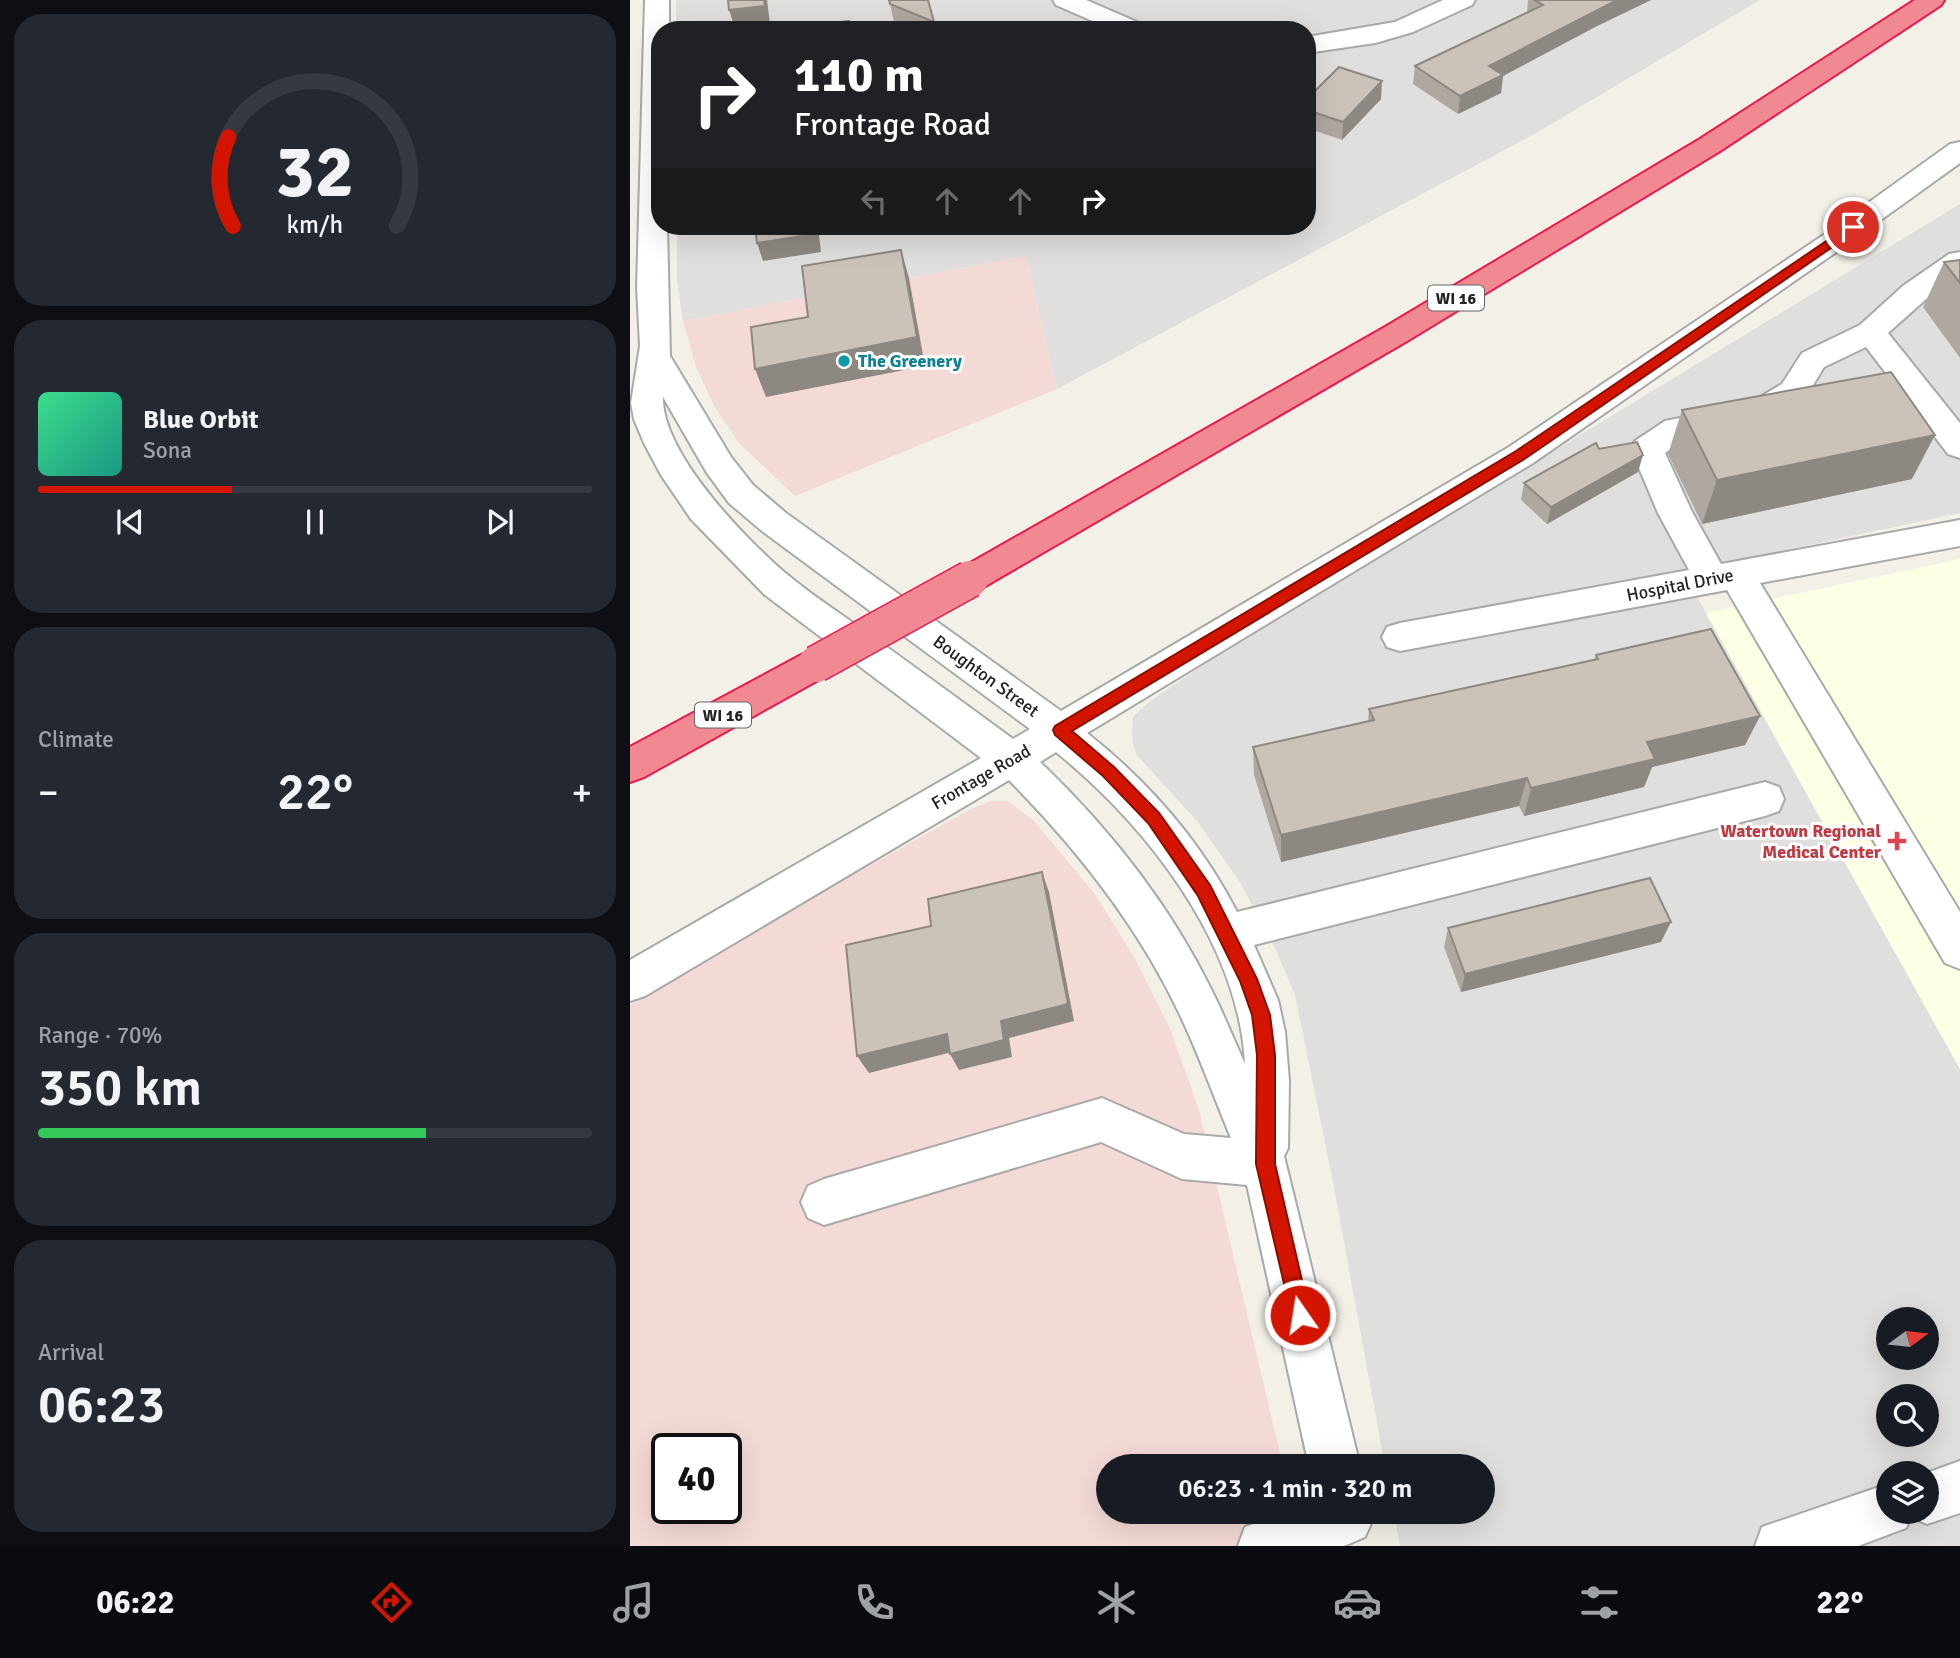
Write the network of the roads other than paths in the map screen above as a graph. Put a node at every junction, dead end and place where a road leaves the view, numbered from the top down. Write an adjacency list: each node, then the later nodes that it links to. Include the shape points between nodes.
1 (657, 0): 5 (street, Boughton Street)
2 (1065, 0): 6 (street)
3 (1462, 0): 7 (street, via 1404,27)
4 (1932, 0): 19 (highway, WI 16, bridge, via 1710,145 1396,334 970,579)
5 (657, 21)
6 (1114, 21)
7 (1316, 43)
8 (1960, 150): 17 (street, Frontage Road, via 1521,454)
9 (652, 235): 12 (street, Boughton Street)
10 (1959, 261): 11 (street)
11 (1871, 332): 13 (street); 15 (street, via 1813,360 1793,392 1756,414 1676,429 1647,449 1675,513)
12 (655, 356): 17 (street, Boughton Street, via 741,494); 18 (street, Boughton Street, via 648,416 698,505 777,586)
13 (1960, 446)
14 (1960, 533): 15 (street, Hospital Drive)
15 (1724, 576): 16 (street, Hospital Drive); 22 (street)
16 (1400, 637)
17 (1060, 730): 18 (street, Frontage Road); 21 (street, Boughton Street, via 1153,818)
18 (1012, 759): 23 (street, Frontage Road); 24 (street, Boughton Street, via 1103,855 1166,948 1197,1004)
19 (630, 766)
20 (1765, 799): 21 (street)
21 (1227, 933): 24 (street, Boughton Street, via 1261,1015 1266,1055)
22 (1960, 950)
23 (630, 982)
24 (1265, 1164): 25 (street, via 1182,1156 1101,1120); 26 (street, Boughton Street)
25 (824, 1202)
26 (1332, 1454)
27 (1960, 1487): 28 (street)
28 (1939, 1494)
29 (1876, 1514): 32 (street)
30 (1349, 1526): 31 (street)
31 (1264, 1546)
32 (1781, 1546)

